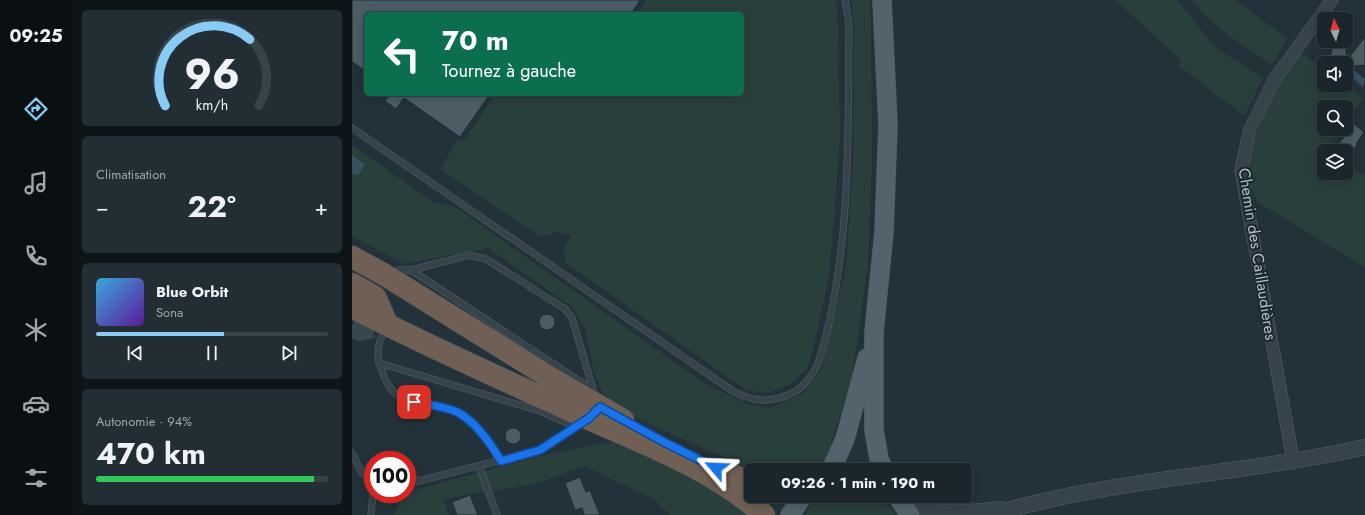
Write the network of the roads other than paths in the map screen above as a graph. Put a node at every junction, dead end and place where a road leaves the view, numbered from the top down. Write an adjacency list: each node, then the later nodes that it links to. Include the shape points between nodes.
1 (845, 0): 4 (lane, via 849,22 848,157 836,293 820,362 812,376 787,396 760,401 734,392)
2 (882, 0): 14 (main road, via 888,125 884,232)
3 (1332, 0): 19 (street, Chemin des Caillaudières, via 1274,80 1250,129 1241,170)
4 (352, 128)
5 (352, 243): 8 (highway)
6 (352, 257): 8 (highway, via 385,275)
7 (352, 269): 8 (highway, via 381,284)
8 (404, 276): 16 (highway); 16 (lane, via 469,255 486,259 565,309 572,318)
9 (352, 284): 13 (highway, via 375,297)
10 (352, 296): 13 (highway, via 371,306)
11 (352, 307): 13 (highway)
12 (352, 317): 13 (highway, via 363,323)
13 (386, 324): 15 (lane, via 377,350); 16 (highway)
14 (874, 332): 21 (main road, via 845,439); 22 (main road, via 874,430)
15 (379, 363): 16 (lane, via 540,411); 20 (lane, via 395,396 458,412 488,441)
16 (591, 411): 20 (lane, via 540,450); 25 (highway); 33 (highway, via 689,464 737,494)
17 (1365, 447): 19 (street)
18 (352, 453): 24 (lane)
19 (1293, 460): 30 (street, via 1081,493)
20 (501, 461): 23 (lane)
21 (834, 463)
22 (881, 463)
23 (479, 466): 26 (lane); 32 (lane)
24 (364, 475)
25 (744, 480)
26 (416, 482)
27 (372, 503): 31 (lane)
28 (798, 503): 34 (main road)
29 (904, 506): 30 (street, via 933,512 966,513)
30 (1018, 507): 35 (street)
31 (370, 515)
32 (497, 515)
33 (764, 515)
34 (790, 515)
35 (991, 515)

